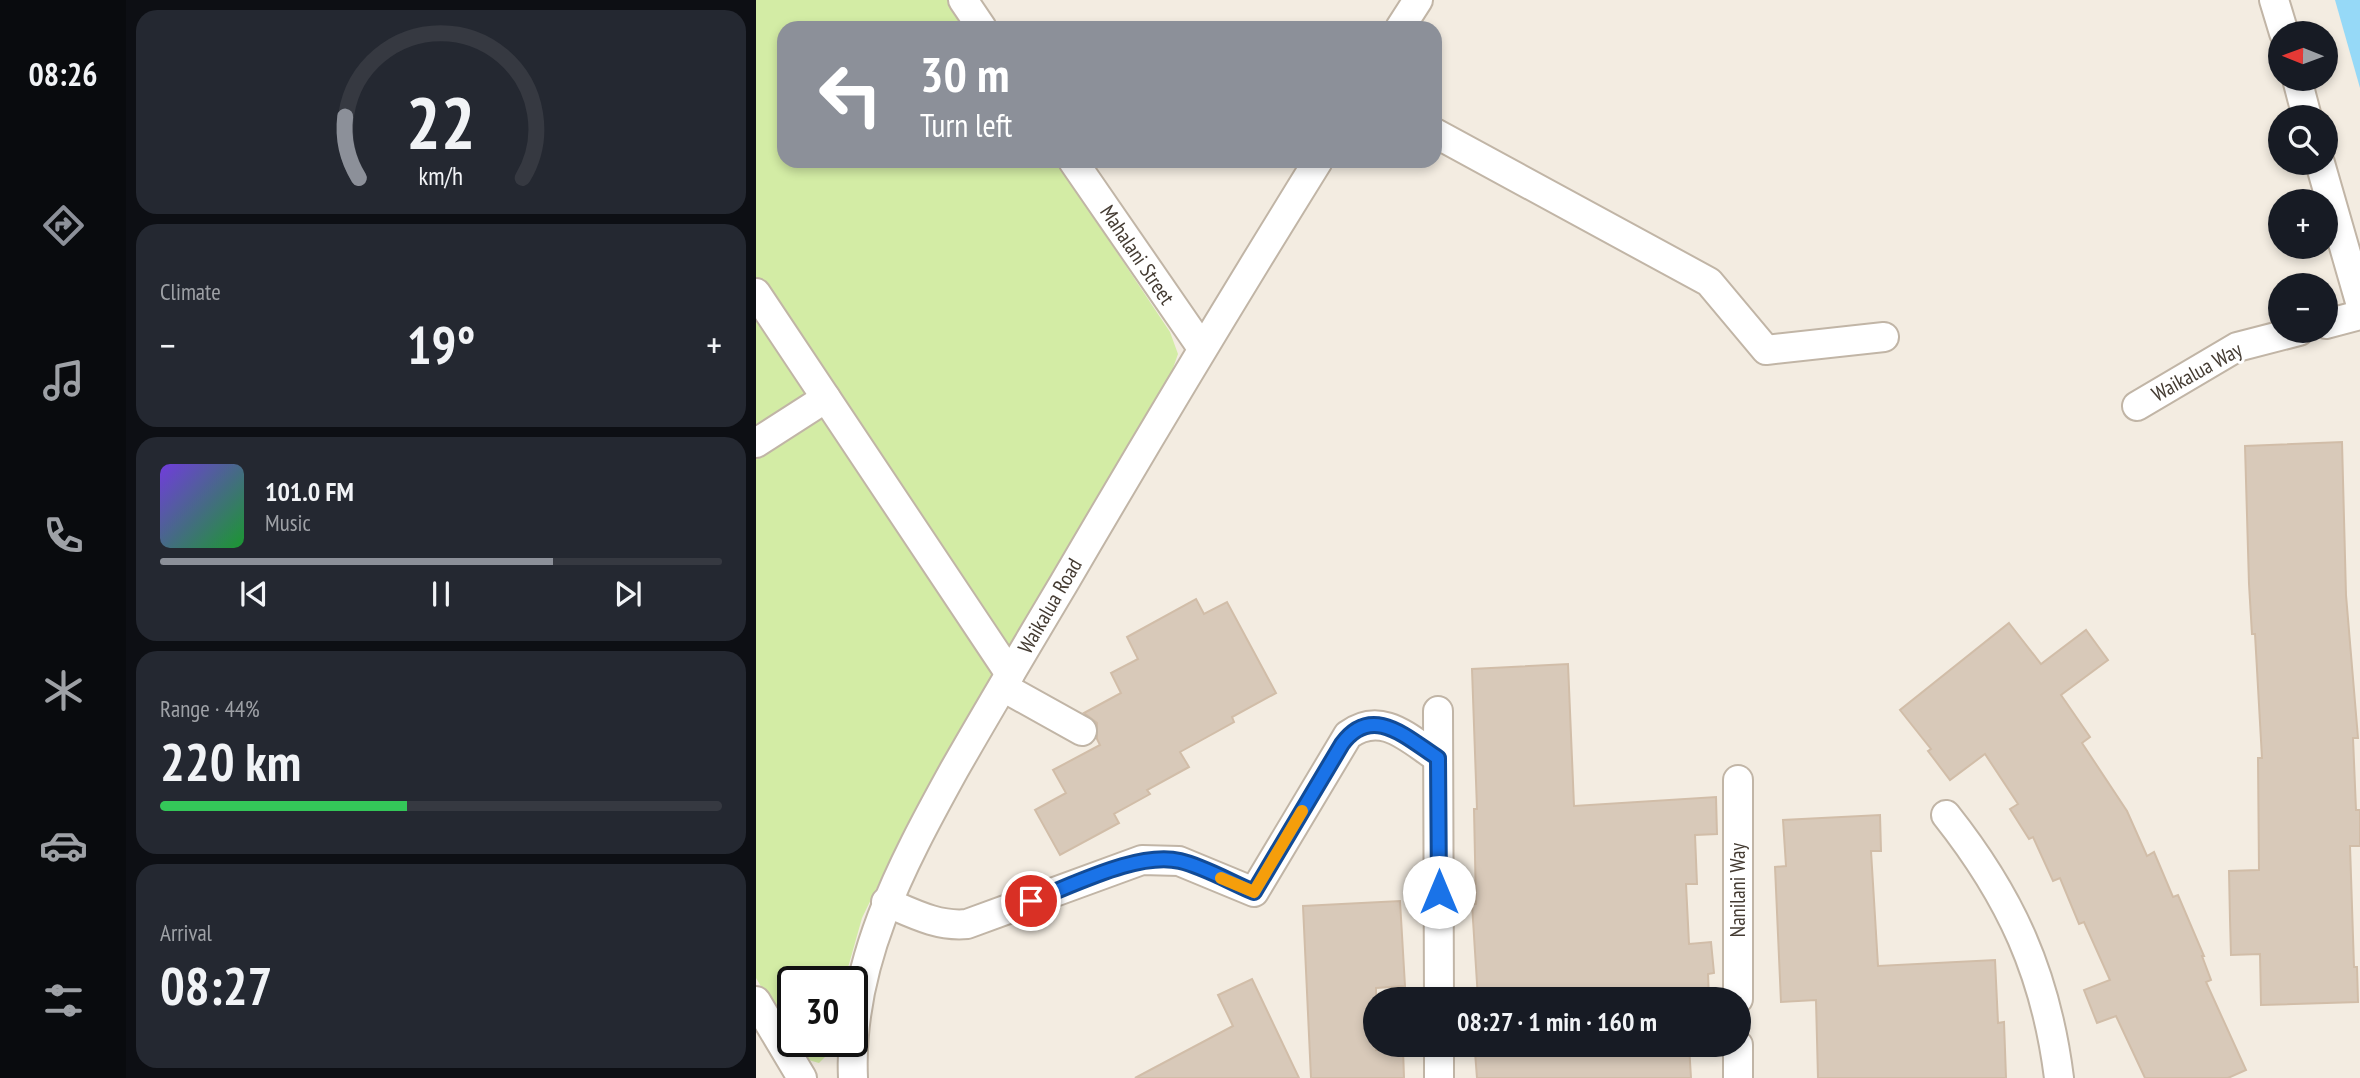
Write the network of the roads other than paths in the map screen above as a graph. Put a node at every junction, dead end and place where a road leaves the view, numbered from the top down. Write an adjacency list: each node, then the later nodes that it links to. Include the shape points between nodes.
1 (963, 0): 4 (street)
2 (1418, 0): 5 (street)
3 (2274, 0): 6 (street)
4 (977, 21)
5 (1405, 21)
6 (2280, 21)
7 (1442, 137): 15 (street, via 1709,282 1766,350)
8 (1078, 168): 17 (street, Mahalani Street)
9 (1314, 168): 17 (street, Waikalua Road)
10 (2323, 175): 12 (street)
11 (756, 293): 18 (street)
12 (2360, 302)
13 (2360, 315): 14 (street)
14 (2338, 321)
15 (1884, 337)
16 (2268, 338): 19 (street, Waikalua Way, via 2237,346)
17 (1202, 348): 21 (street, Waikalua Road)
18 (826, 398): 20 (street); 21 (street)
19 (2137, 406)
20 (756, 443)
21 (1007, 681): 23 (street); 27 (street, Waikalua Road)
22 (1438, 711): 24 (street)
23 (1082, 731)
24 (1438, 758): 27 (street, via 1379,724 1368,724 1348,735 1254,892 1196,866 1160,859 1125,865 967,924 945,924); 28 (street)
25 (1738, 780): 29 (street, Nanilani Way)
26 (1946, 815): 37 (street, via 1998,887 2018,926 2048,1009)
27 (886, 902): 34 (street, Waikalua Road, via 861,984)
28 (1439, 987)
29 (1738, 987)
30 (756, 1001): 33 (street)
31 (1439, 1057): 35 (street)
32 (1738, 1057): 36 (street)
33 (802, 1078)
34 (853, 1078)
35 (1439, 1078)
36 (1738, 1078)
37 (2059, 1078)

